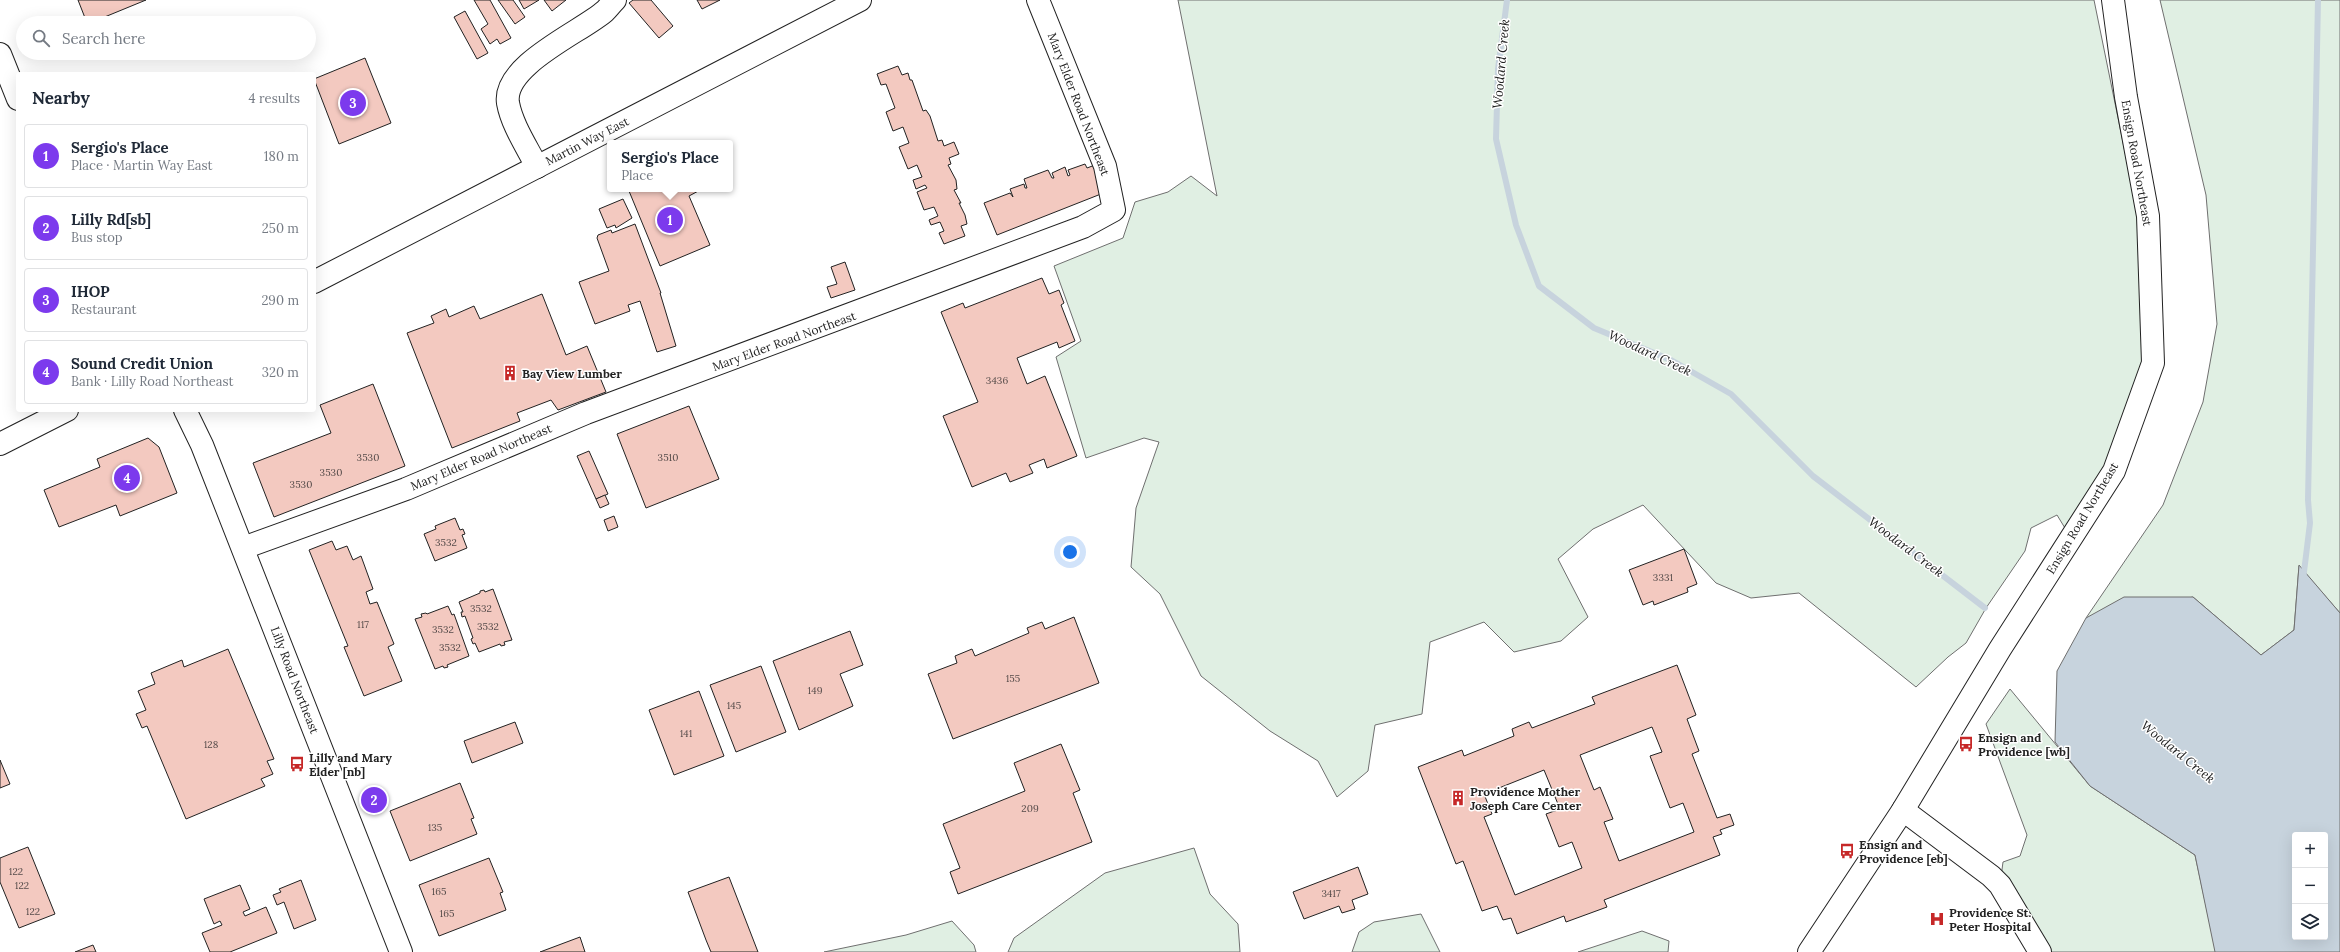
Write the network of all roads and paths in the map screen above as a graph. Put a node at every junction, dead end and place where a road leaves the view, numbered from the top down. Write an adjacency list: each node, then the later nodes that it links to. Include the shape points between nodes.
1 (615, 0): 7 (street, via 604,12 550,46 514,81 508,101 513,120)
2 (860, 0): 7 (street, Martin Way East)
3 (1038, 0): 12 (street, Mary Elder Road Northeast, via 1105,166 1114,210 1083,227 586,413 406,489)
4 (2113, 0): 13 (street, Ensign Road Northeast, via 2126,97 2148,216 2153,364 2114,470 2000,649)
5 (0, 54): 6 (street)
6 (16, 94)
7 (537, 167): 8 (street, Martin Way East)
8 (316, 281)
9 (63, 412): 11 (street)
10 (186, 412): 12 (street, Lilly Road Northeast, via 202,445)
11 (0, 444)
12 (242, 548): 14 (street, Lilly Road Northeast)
13 (1903, 810): 15 (street, Ensign Road Northeast); 16 (street, via 1996,880)
14 (401, 952)
15 (1809, 952)
16 (2040, 952)

